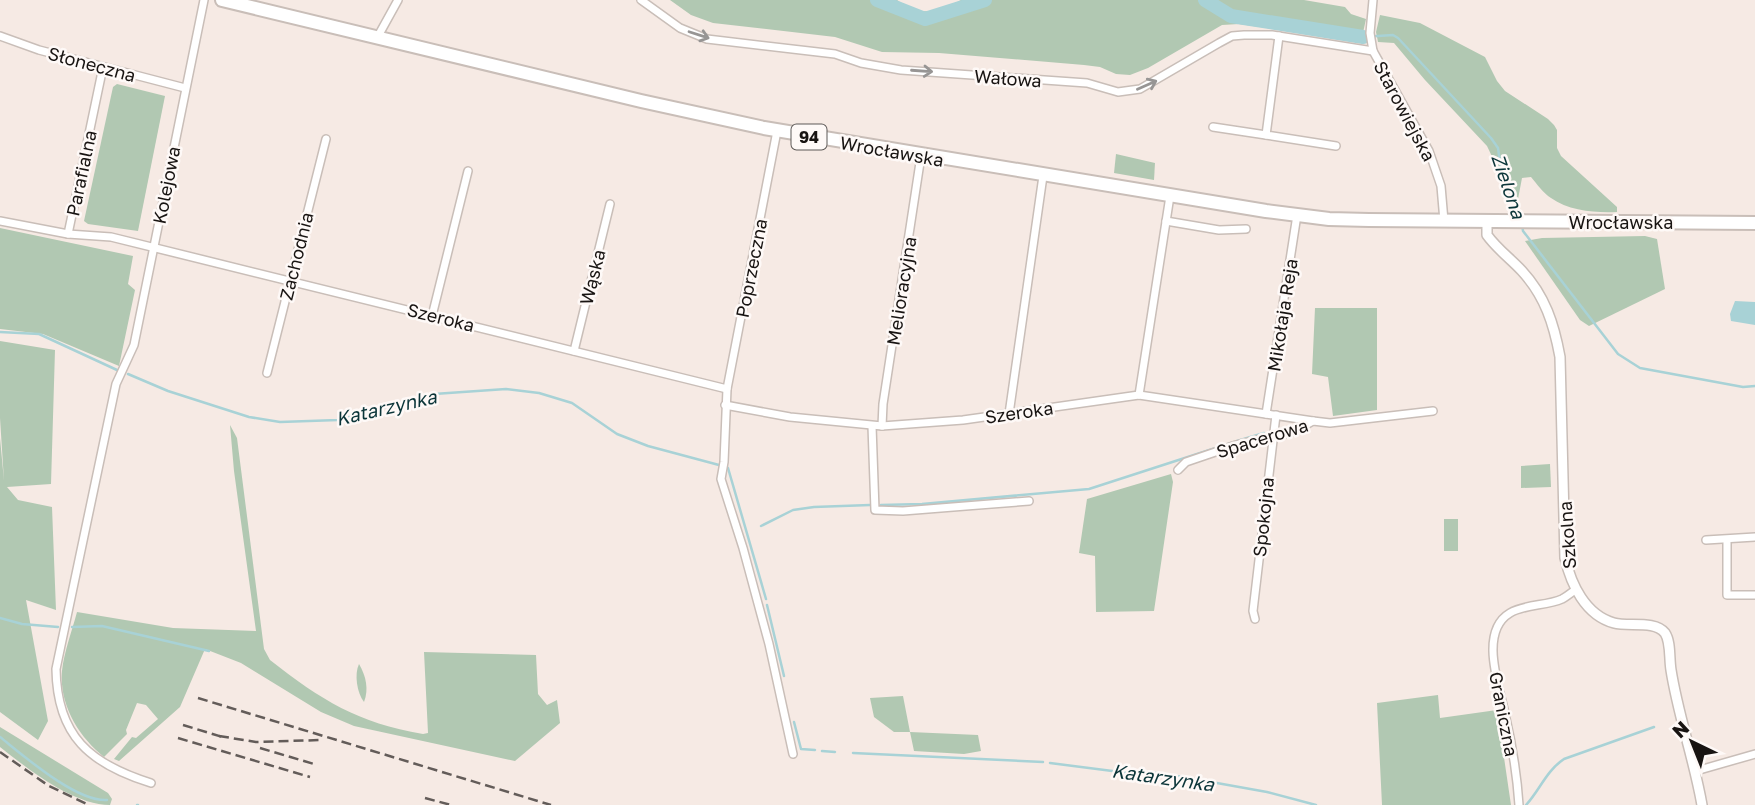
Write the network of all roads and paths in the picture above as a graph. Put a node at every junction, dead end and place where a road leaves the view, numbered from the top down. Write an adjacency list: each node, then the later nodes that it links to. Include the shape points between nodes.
1 (204, 0): 11 (street, Kolejowa)
2 (222, 0): 8 (main road, Wrocławska / 94)
3 (398, 0): 8 (street)
4 (641, 0): 7 (street, Wałowa, one-way to 7, via 680,28 707,38 835,54 880,67 1087,83 1118,92 1140,89 1233,36)
5 (1373, 0): 9 (street, Starowiejska)
6 (0, 36): 10 (street, Słoneczna)
7 (1275, 36): 9 (street, Wałowa); 14 (street)
8 (377, 38): 13 (main road, Wrocławska / 94)
9 (1373, 47): 25 (street, Starowiejska, via 1429,151 1441,186)
10 (103, 67): 11 (street, Słoneczna); 29 (street, Parafialna)
11 (185, 88): 30 (street, Kolejowa)
12 (1213, 127): 14 (street)
13 (777, 131): 17 (main road, Wrocławska / 94); 35 (street, Poprzeczna)
14 (1266, 135): 16 (street)
15 (326, 139): 31 (street, Zachodnia)
16 (1336, 146)
17 (921, 156): 19 (main road, Wrocławska / 94); 44 (street, Melioracyjna)
18 (468, 171): 32 (street)
19 (1044, 176): 20 (main road, Wrocławska / 94); 39 (street)
20 (1170, 196): 22 (main road, Wrocławska / 94); 23 (street)
21 (610, 204): 33 (street, Wąska)
22 (1297, 215): 25 (main road, Wrocławska / 94); 40 (street, Mikołaja Reja)
23 (1167, 220): 28 (street, via 1219,230); 36 (street)
24 (0, 221): 29 (street)
25 (1444, 221): 26 (main road, 94)
26 (1487, 221): 27 (main road, Wrocławska / 94); 51 (street, Szkolna, via 1487,235 1544,300 1557,337 1565,558)
27 (1755, 222)
28 (1246, 229)
29 (68, 234): 30 (street, Parafialna, via 111,237)
30 (153, 247): 31 (street, Szeroka); 57 (street, Kolejowa, via 134,345 116,384 56,669 63,715 90,754 124,775)
31 (290, 281): 32 (street, Szeroka); 34 (street, Zachodnia)
32 (432, 316): 33 (street, Szeroka)
33 (574, 351): 35 (street, Szeroka)
34 (267, 373)
35 (727, 389): 37 (street, Poprzeczna)
36 (1139, 395): 39 (street, Szeroka); 40 (street, Szeroka)
37 (725, 405): 43 (street, Szeroka); 54 (street, Poprzeczna, via 721,479 769,644)
38 (1433, 411): 42 (street, Spacerowa)
39 (1009, 414): 44 (street, Szeroka)
40 (1266, 414): 41 (street, Szeroka)
41 (1276, 415): 42 (street, Szeroka); 45 (street, Spokojna)
42 (1313, 421): 45 (street, Spacerowa)
43 (872, 426): 44 (street, Szeroka); 47 (street, via 875,510)
44 (882, 426)
45 (1273, 438): 46 (street, Spacerowa, via 1199,457); 53 (street, Spokojna)
46 (1178, 470)
47 (1029, 500)
48 (1755, 537): 50 (street)
49 (1706, 540): 50 (street)
50 (1727, 540): 52 (street, via 1727,595)
51 (1575, 590): 56 (street, Szkolna, via 1609,621 1657,627 1664,632); 58 (street, Graniczna, via 1561,599 1508,614 1496,633 1496,681)
52 (1755, 595)
53 (1255, 619)
54 (793, 754)
55 (1755, 754): 56 (street)
56 (1696, 771): 59 (street, Szkolna)
57 (150, 783)
58 (1519, 805)
59 (1702, 805)

